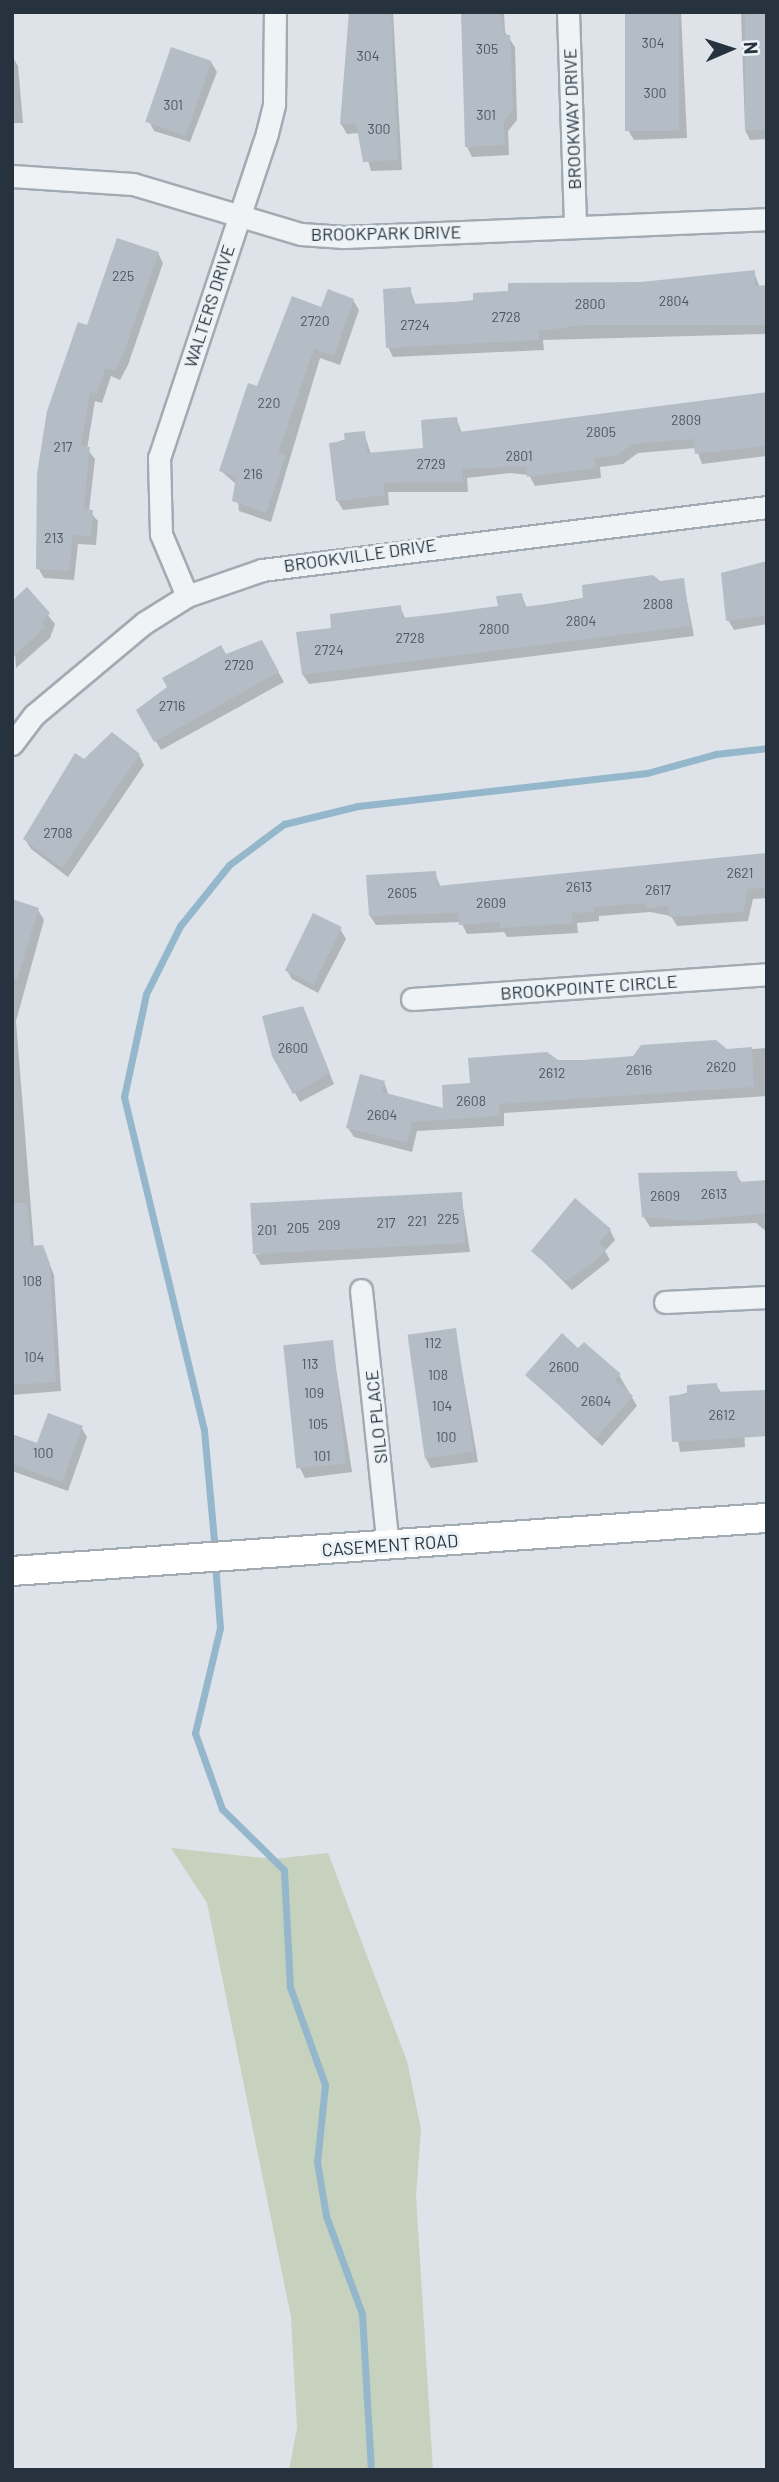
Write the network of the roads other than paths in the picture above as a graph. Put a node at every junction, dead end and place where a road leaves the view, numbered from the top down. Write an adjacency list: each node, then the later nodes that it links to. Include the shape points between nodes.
1 (275, 12): 4 (street, WALTERS DRIVE, via 274,104)
2 (568, 12): 6 (street, BROOKWAY DRIVE)
3 (12, 176): 4 (street, BROOKPARK DRIVE, via 133,184)
4 (239, 215): 6 (street, BROOKPARK DRIVE, via 301,234 343,237); 8 (street, WALTERS DRIVE, via 159,458 161,534)
5 (767, 219): 6 (street, BROOKPARK DRIVE)
6 (575, 227)
7 (767, 507): 8 (street, BROOKVILLE DRIVE, via 311,559)
8 (187, 596): 9 (street, BROOKVILLE DRIVE, via 85,670)
9 (12, 744)
10 (767, 974): 11 (street, BROOKPOINTE CIRCLE)
11 (412, 999)
12 (361, 1290): 16 (street, SILO PLACE)
13 (767, 1297): 14 (street)
14 (665, 1302)
15 (767, 1518): 16 (street, CASEMENT ROAD)
16 (388, 1545): 17 (street, CASEMENT ROAD)
17 (12, 1571)

